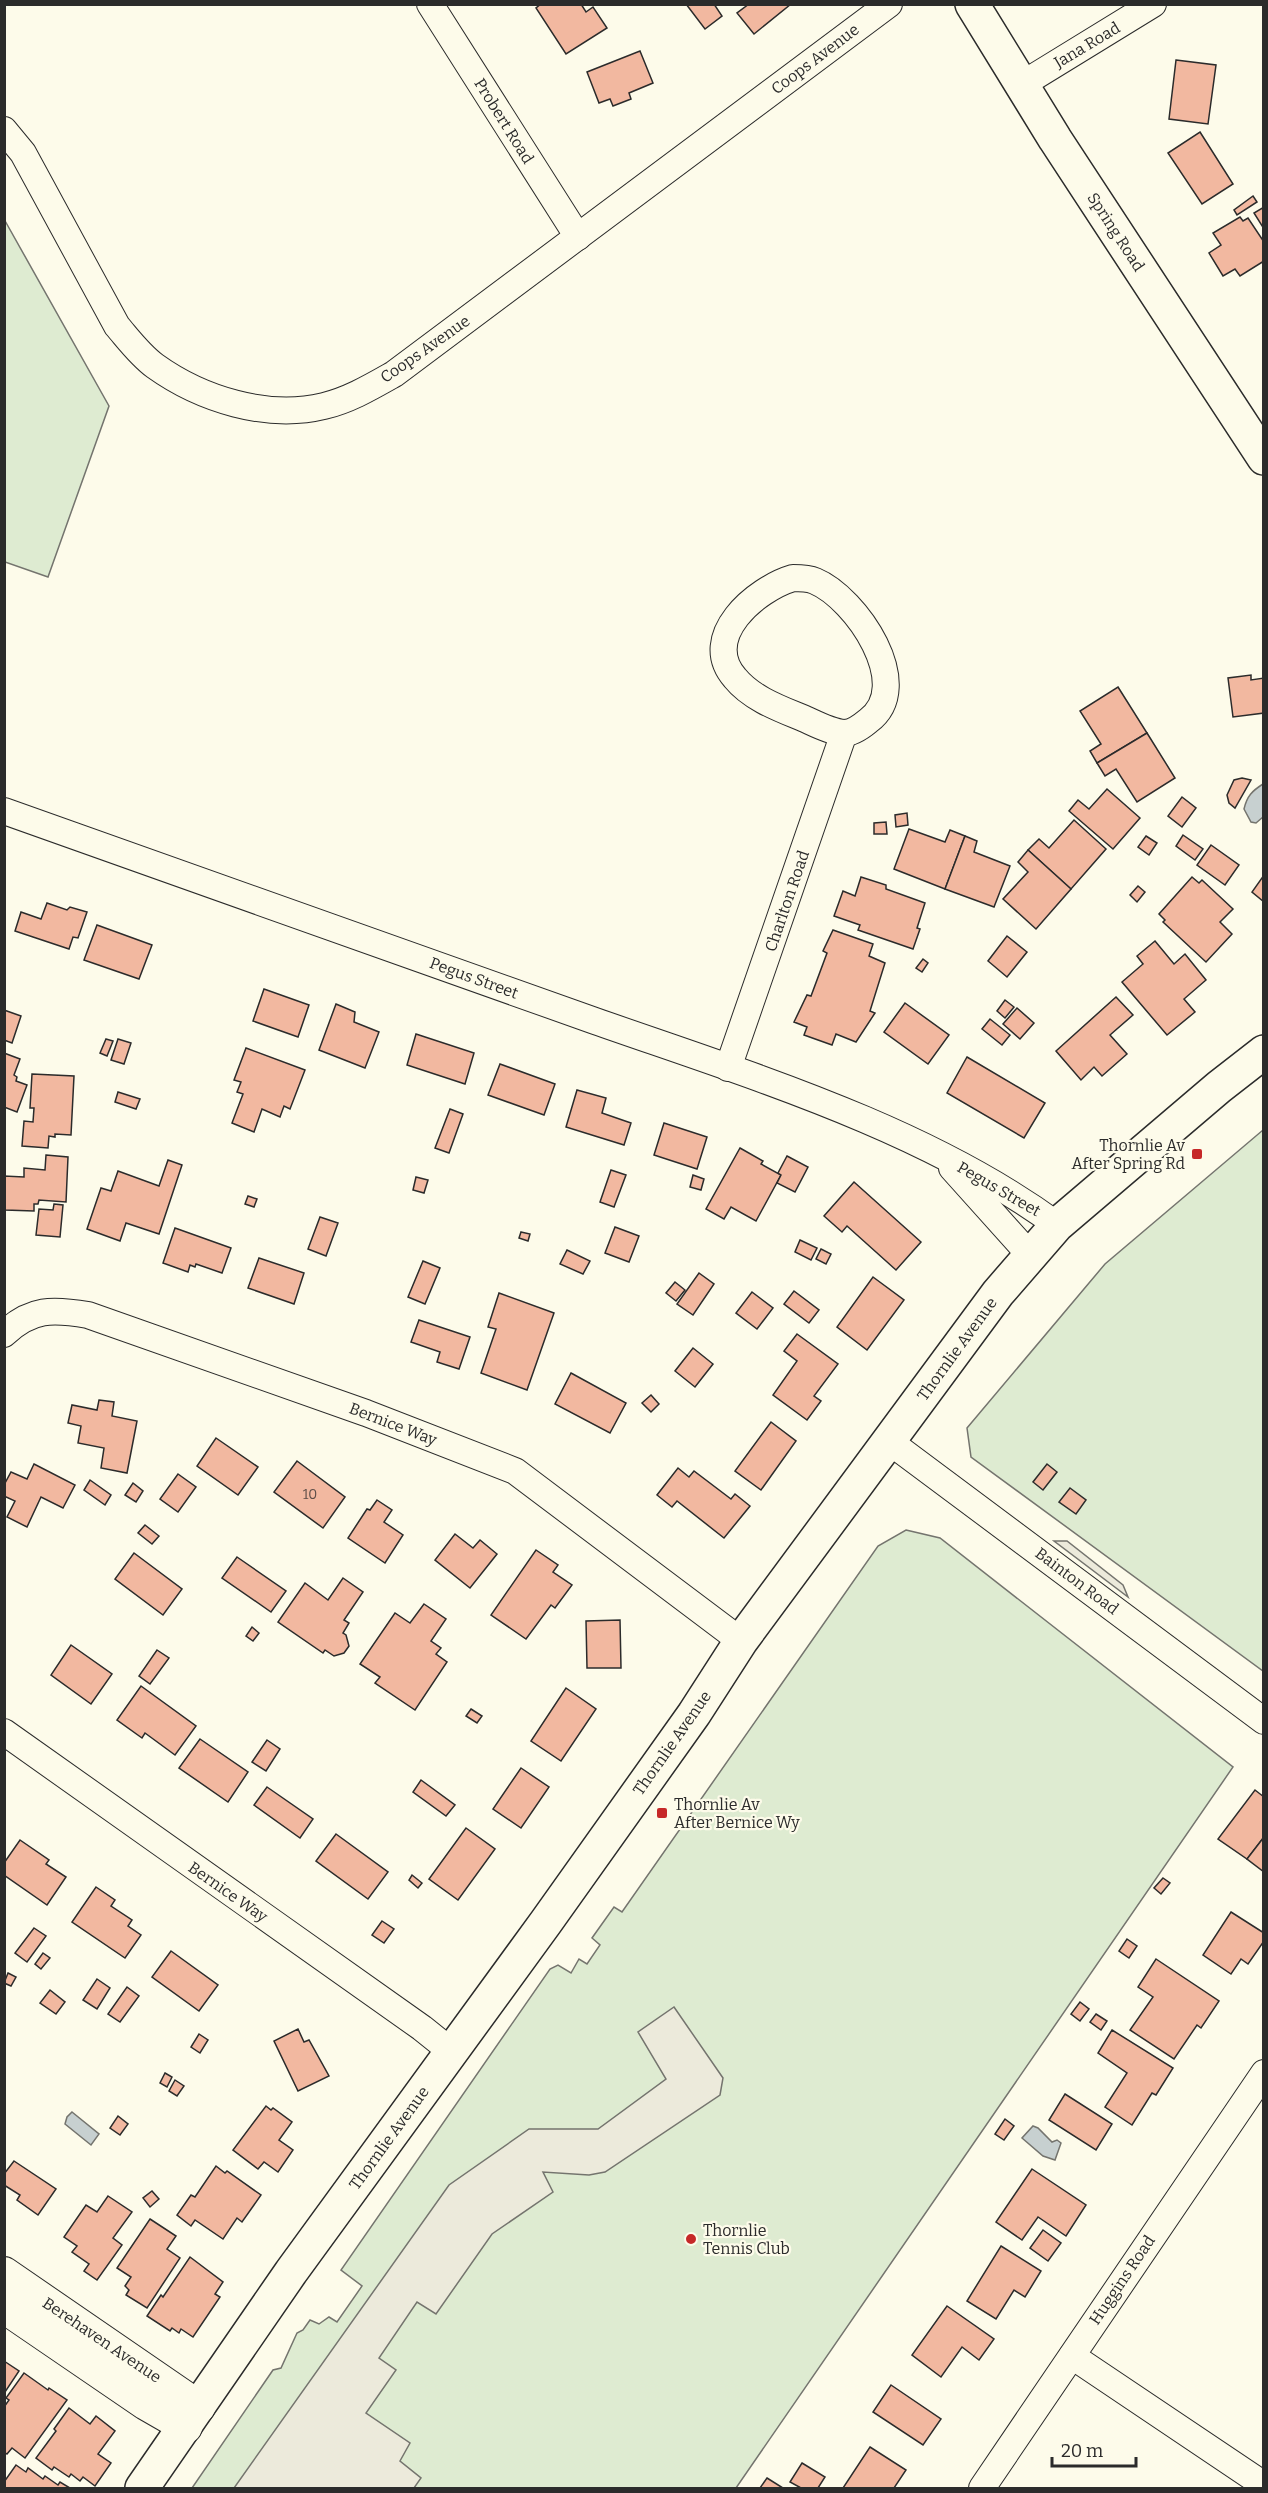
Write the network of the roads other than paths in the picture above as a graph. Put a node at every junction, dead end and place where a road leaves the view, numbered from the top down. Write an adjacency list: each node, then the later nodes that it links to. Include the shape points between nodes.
1 (430, 4): 7 (street, Probert Road)
2 (889, 4): 7 (street, Coops Avenue)
3 (972, 4): 5 (main road, Spring Road)
4 (1153, 4): 5 (street, Jana Road)
5 (1021, 85): 8 (main road, Spring Road)
6 (4, 130): 7 (street, Coops Avenue, via 22,153 117,326 138,351 192,388 259,408 288,411 322,406 370,388)
7 (579, 237)
8 (1263, 458)
9 (844, 733): 9 (street, via 755,696 728,666 725,643 735,620 745,605 779,582 805,578 840,597 851,608 882,662 886,685 882,705 875,717); 12 (street, Charlton Road)
10 (4, 811): 12 (street, Pegus Street)
11 (1263, 1052): 14 (main road, Thornlie Avenue)
12 (728, 1068): 13 (street, Pegus Street, via 893,1131)
13 (940, 1154): 14 (street, Pegus Street, via 1026,1202); 15 (street, Pegus Street)
14 (1058, 1225): 15 (main road, Thornlie Avenue)
15 (1030, 1255): 17 (main road, Thornlie Avenue)
16 (4, 1334): 18 (street, Bernice Way, via 21,1319 45,1311 88,1315 366,1413 515,1471)
17 (890, 1442): 18 (main road, Thornlie Avenue); 19 (street, Bainton Road)
18 (741, 1641): 21 (main road, Thornlie Avenue, via 694,1714)
19 (1263, 1720)
20 (4, 1732): 21 (street, Bernice Way)
21 (452, 2052): 26 (main road, Thornlie Avenue, via 291,2272)
22 (1263, 2073): 25 (street, Huggins Road)
23 (4, 2273): 26 (street, Berehaven Avenue)
24 (4, 2307): 26 (street, Berehaven Avenue, via 146,2404)
25 (1072, 2356): 27 (street); 29 (street, Huggins Road)
26 (193, 2417): 28 (main road, Thornlie Avenue)
27 (1263, 2485)
28 (142, 2488)
29 (982, 2488)

